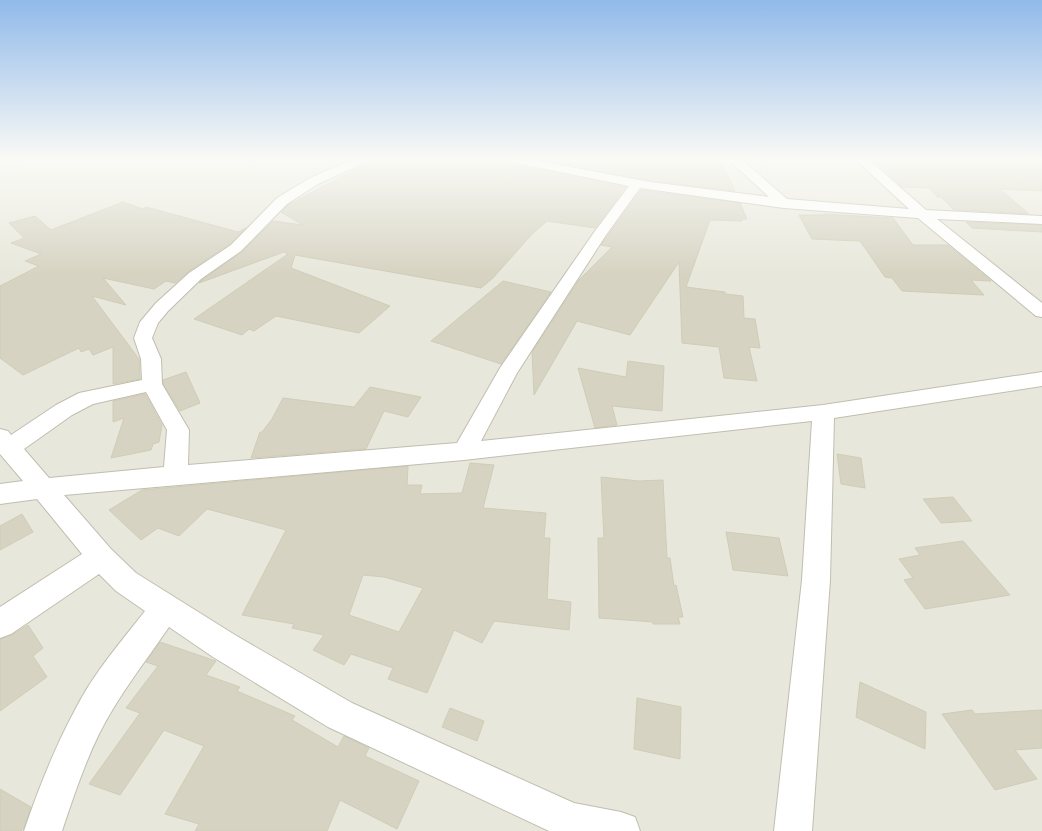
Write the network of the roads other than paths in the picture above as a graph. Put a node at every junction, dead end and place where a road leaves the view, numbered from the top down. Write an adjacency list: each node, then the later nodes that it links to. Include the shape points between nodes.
1 (286, 198): 11 (street, via 236,248 195,276 149,322 143,338 151,359)
2 (627, 198): 14 (street, via 507,373)
3 (734, 198): 6 (street)
4 (777, 198): 6 (street)
5 (905, 198): 7 (street)
6 (784, 204): 7 (street)
7 (922, 214): 8 (street); 9 (street)
8 (1042, 220)
9 (1042, 312)
10 (1040, 381): 12 (street)
11 (152, 384): 13 (street, via 87,398); 15 (street, via 178,430)
12 (823, 412): 14 (street); 23 (street, via 816,580)
13 (4, 443): 16 (street)
14 (464, 451): 15 (street)
15 (176, 475): 16 (street)
16 (43, 488): 17 (street); 18 (street)
17 (0, 494)
18 (101, 557): 19 (street, via 126,582); 20 (street)
19 (165, 609): 21 (street, via 115,676 87,722); 22 (street, via 340,715 572,822)
20 (0, 624)
21 (43, 831)
22 (621, 831)
23 (793, 831)

